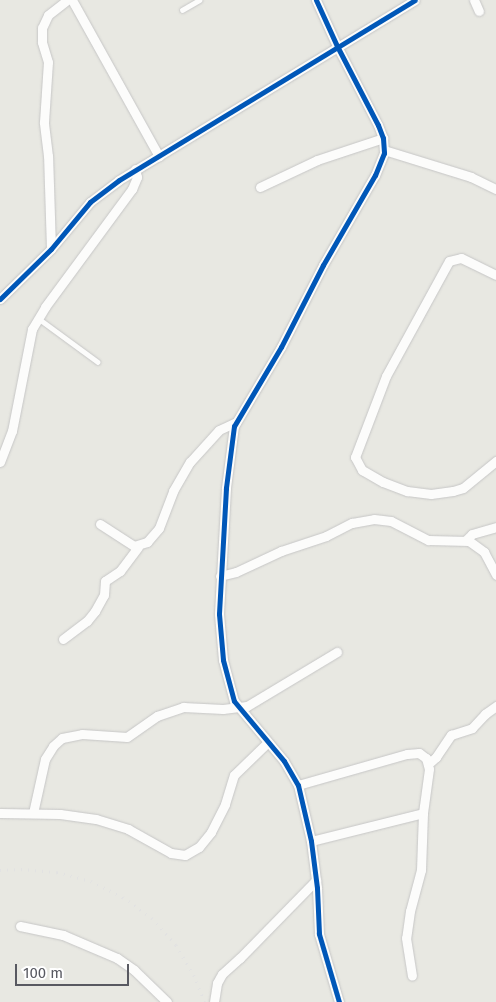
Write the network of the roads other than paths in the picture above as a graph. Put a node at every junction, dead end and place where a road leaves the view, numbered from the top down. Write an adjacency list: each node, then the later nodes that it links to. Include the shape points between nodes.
1 (67, 0): 16 (street, via 48,15 42,28 48,62 44,122)
2 (72, 0): 12 (street)
3 (199, 0): 7 (lane)
4 (316, 0): 9 (street)
5 (415, 0): 9 (street)
6 (474, 0): 8 (street)
7 (182, 10)
8 (479, 11)
9 (337, 46): 10 (street); 12 (street)
10 (383, 138): 11 (street); 14 (street, via 355,150 317,160)
11 (384, 150): 15 (street); 21 (street, via 375,175)
12 (159, 156): 13 (street)
13 (136, 169): 16 (street, via 90,202); 19 (street, via 137,177 132,189)
14 (260, 187)
15 (496, 189)
16 (51, 248): 18 (street)
17 (496, 275): 22 (street, via 461,258 449,261 386,376 355,457 362,470 383,482 407,491 431,494 463,488)
18 (0, 299)
19 (38, 318): 20 (lane); 23 (street, via 30,335 12,431)
20 (98, 362)
21 (236, 422): 27 (street, via 221,428 194,456 173,491 159,528); 29 (street, via 227,478)
22 (496, 461)
23 (0, 462)
24 (100, 524): 27 (street)
25 (496, 527): 26 (street, via 472,534)
26 (466, 540): 28 (street, via 484,552); 29 (street, via 431,540 391,521 367,520 352,523 232,574)
27 (138, 547): 30 (street, via 120,571 105,581 104,595 91,616)
28 (496, 575)
29 (220, 576): 33 (street, via 222,653 229,688)
30 (64, 639)
31 (337, 652): 33 (street, via 249,706)
32 (496, 706): 35 (street, via 472,728 451,735 436,758)
33 (238, 707): 34 (street); 38 (street, via 174,709 150,720 127,737 82,734 62,738 45,760)
34 (268, 742): 36 (street); 38 (street, via 234,775 225,804 211,832 199,847 185,854 171,853 128,829 96,819)
35 (428, 764): 36 (street, via 422,754 408,754); 39 (street)
36 (298, 785): 40 (street)
37 (0, 813): 38 (street)
38 (33, 813)
39 (423, 814): 40 (street); 43 (street, via 421,870 406,938)
40 (311, 841): 41 (street)
41 (316, 880): 45 (street, via 222,974); 46 (street, via 319,934)
42 (20, 926): 44 (street, via 63,935 117,958)
43 (412, 976)
44 (167, 1002)
45 (214, 1002)
46 (339, 1002)

